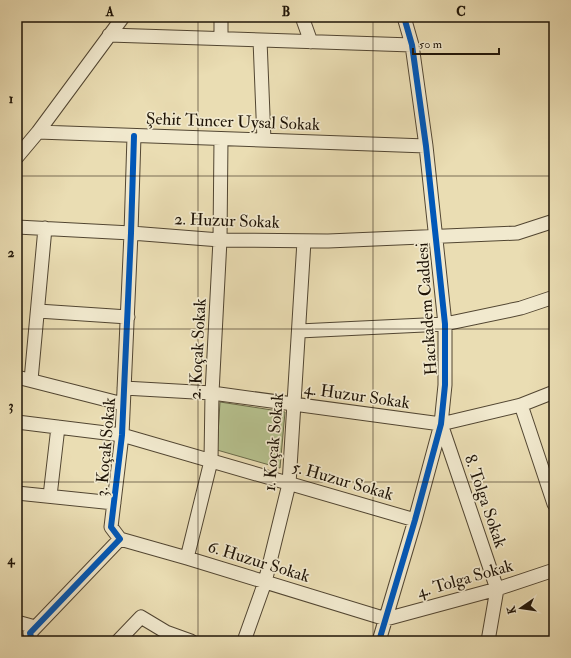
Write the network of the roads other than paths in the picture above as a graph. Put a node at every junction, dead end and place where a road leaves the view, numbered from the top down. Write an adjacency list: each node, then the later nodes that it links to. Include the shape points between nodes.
1 (123, 17): 5 (street)
2 (221, 17): 6 (street)
3 (302, 17): 8 (street)
4 (404, 17): 9 (street, Hacıkadem Caddesi)
5 (109, 35): 6 (street); 10 (street)
6 (221, 38): 7 (street)
7 (260, 40): 8 (street); 13 (street)
8 (311, 42): 9 (street)
9 (412, 45): 14 (street, Hacıkadem Caddesi)
10 (38, 132): 11 (street, Şehit Tuncer Uysal Sokak); 15 (street)
11 (134, 136): 12 (street, Şehit Tuncer Uysal Sokak); 19 (street, 3. Koçak Sokak)
12 (221, 139): 13 (street, Şehit Tuncer Uysal Sokak); 21 (street, 2. Koçak Sokak)
13 (264, 140): 14 (street, Şehit Tuncer Uysal Sokak)
14 (426, 146): 20 (street, Hacıkadem Caddesi)
15 (17, 157)
16 (554, 221): 20 (street, 2. Huzur Sokak, via 518,233)
17 (17, 227): 18 (street, 2. Huzur Sokak)
18 (45, 228): 19 (street, 2. Huzur Sokak); 24 (street)
19 (131, 233): 21 (street, 2. Huzur Sokak); 25 (street, 3. Koçak Sokak)
20 (436, 236): 22 (street, 2. Huzur Sokak); 26 (street, Hacıkadem Caddesi)
21 (220, 240): 22 (street, 2. Huzur Sokak); 32 (street, 2. Koçak Sokak)
22 (304, 241): 27 (street, 1. Koçak Sokak)
23 (554, 297): 26 (street, via 521,308)
24 (38, 310): 25 (street); 29 (street)
25 (128, 317): 30 (street, 3. Koçak Sokak)
26 (445, 324): 27 (street); 37 (street, Hacıkadem Caddesi, via 445,385)
27 (299, 331): 34 (street, 1. Koçak Sokak)
28 (17, 378): 29 (street)
29 (31, 380): 33 (street)
30 (124, 388): 32 (street, 4. Huzur Sokak); 33 (street, 3. Koçak Sokak)
31 (554, 392): 35 (street)
32 (212, 393): 34 (street, 4. Huzur Sokak); 40 (street, 2. Koçak Sokak)
33 (124, 404): 39 (street, 3. Koçak Sokak)
34 (295, 404): 37 (street, 4. Huzur Sokak); 41 (street, 1. Koçak Sokak)
35 (522, 405): 37 (street); 45 (street)
36 (17, 422): 38 (street, 5. Huzur Sokak)
37 (441, 424): 46 (street, Hacıkadem Caddesi); 51 (street, 8. Tolga Sokak)
38 (58, 427): 39 (street, 5. Huzur Sokak); 43 (street)
39 (122, 435): 40 (street, 5. Huzur Sokak); 44 (street, 3. Koçak Sokak)
40 (211, 461): 41 (street, 5. Huzur Sokak); 48 (street, 2. Koçak Sokak)
41 (289, 484): 46 (street, 5. Huzur Sokak); 50 (street, 1. Koçak Sokak)
42 (17, 493): 43 (street)
43 (50, 496): 44 (street)
44 (114, 503): 47 (street, 3. Koçak Sokak, via 111,527)
45 (554, 504)
46 (415, 520): 52 (street, Hacıkadem Caddesi)
47 (120, 539): 48 (street, 6. Huzur Sokak); 54 (street)
48 (187, 558): 50 (street, 6. Huzur Sokak)
49 (554, 570): 51 (street, 4. Tolga Sokak)
50 (265, 582): 52 (street, 6. Huzur Sokak); 58 (street, 1. Koçak Sokak)
51 (498, 589): 52 (street, 4. Tolga Sokak); 60 (street)
52 (386, 619): 59 (street, Hacıkadem Caddesi)
53 (17, 622): 54 (street)
54 (35, 627): 55 (street, via 30,633)
55 (32, 641)
56 (118, 641): 57 (street, via 141,618 166,632)
57 (191, 641)
58 (244, 641)
59 (380, 641)
60 (488, 641)

